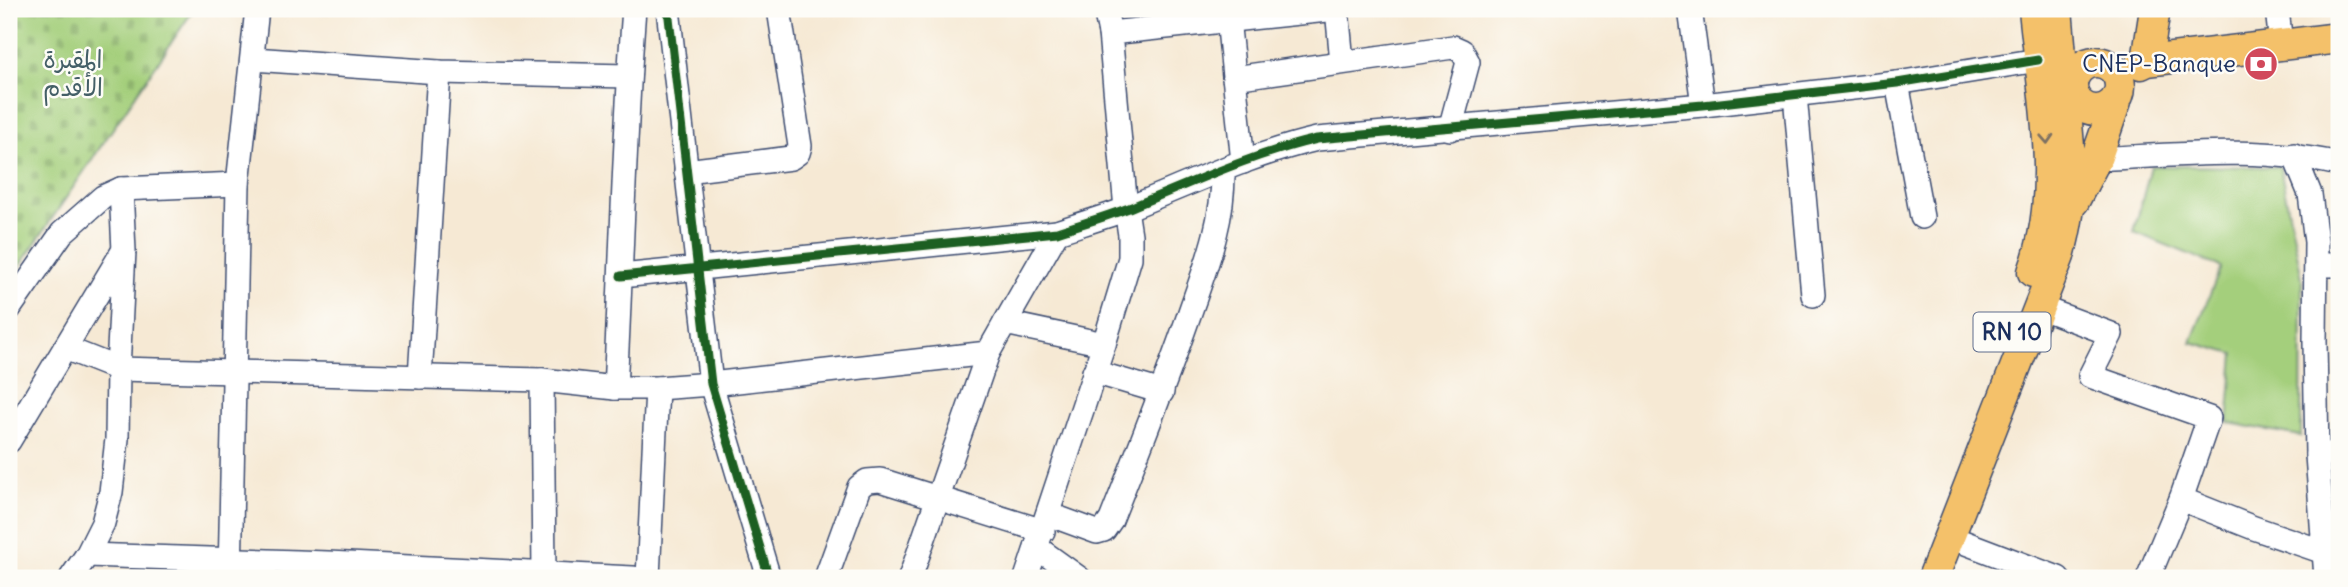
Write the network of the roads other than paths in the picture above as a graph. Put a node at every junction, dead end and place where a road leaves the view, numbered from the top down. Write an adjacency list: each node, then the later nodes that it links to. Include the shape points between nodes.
1 (257, 9): 15 (street)
2 (634, 9): 20 (street)
3 (668, 9): 32 (street)
4 (779, 9): 32 (street, via 798,153 791,158)
5 (1105, 9): 12 (street)
6 (1690, 9): 26 (street)
7 (2034, 9): 18 (main road, RN 10)
8 (2057, 9): 18 (main road, RN 10)
9 (2277, 9): 14 (street)
10 (2153, 11): 17 (main road)
11 (1227, 14): 12 (street); 16 (street, via 1337,9); 21 (street)
12 (1110, 33): 36 (street)
13 (2339, 38): 14 (main road)
14 (2281, 45): 17 (main road)
15 (253, 59): 19 (street); 33 (street)
16 (1342, 62): 21 (street); 27 (street, via 1453,47 1462,51 1468,62)
17 (2144, 63): 18 (main road); 24 (main road)
18 (2058, 64): 22 (street); 24 (main road, via 2109,65 2116,72); 25 (main road); 78 (main road, RN 10, one-way to 78, via 2045,117 2049,202 2037,262 1934,532)
19 (439, 72): 20 (street); 53 (street)
20 (629, 75): 42 (street)
21 (1234, 78): 31 (street)
22 (1897, 83): 23 (street); 37 (street)
23 (1795, 95): 26 (street); 43 (street)
24 (2118, 95): 25 (main road, via 2102,110 2093,111); 29 (main road)
25 (2071, 97): 35 (main road, RN 10)
26 (1703, 106): 27 (street)
27 (1450, 129): 31 (street, via 1317,139)
28 (2294, 155): 29 (street, via 2242,152); 30 (street); 40 (street, via 2310,194)
29 (2096, 159): 35 (main road)
30 (2339, 164)
31 (1233, 166): 36 (street); 58 (street)
32 (686, 171): 41 (street)
33 (238, 184): 34 (street); 52 (street)
34 (121, 189): 39 (street); 45 (street, via 103,197 62,233)
35 (2070, 208): 44 (main road, RN 10, via 2059,256)
36 (1126, 209): 38 (street); 47 (street, via 1130,258)
37 (1922, 217)
38 (1057, 232): 41 (street); 46 (street)
39 (124, 251): 48 (street); 50 (street)
40 (2328, 265): 60 (street, via 2315,344)
41 (696, 270): 42 (street); 55 (street)
42 (621, 276): 56 (street)
43 (1813, 295)
44 (2039, 307): 62 (street, via 2110,334 2090,376 2209,418); 64 (main road, RN 10)
45 (9, 309)
46 (1005, 323): 47 (street); 49 (street)
47 (1104, 344): 51 (street)
48 (65, 348): 50 (street); 59 (street)
49 (988, 353): 55 (street); 61 (street)
50 (117, 369): 52 (street); 66 (street, via 111,492 103,523)
51 (1094, 372): 58 (street); 63 (street)
52 (235, 373): 53 (street); 67 (street)
53 (420, 377): 54 (street)
54 (542, 380): 56 (street); 69 (street)
55 (711, 384): 57 (street); 73 (street)
56 (615, 388): 57 (street)
57 (657, 388): 72 (street)
58 (1162, 392): 63 (street, via 1104,530)
59 (9, 441)
60 (2328, 454): 65 (street)
61 (938, 497): 63 (street); 74 (street, via 880,480 859,486); 75 (street)
62 (2181, 499): 65 (street); 81 (street)
63 (1042, 531): 76 (street); 77 (street)
64 (1950, 537): 79 (main road, RN 10); 80 (street)
65 (2324, 552): 82 (street)
66 (87, 555): 67 (street); 70 (street)
67 (230, 570): 68 (street, via 328,563)
68 (423, 573): 69 (street)
69 (544, 573): 71 (street)
70 (71, 578)
71 (634, 578)
72 (648, 578)
73 (769, 578)
74 (826, 578)
75 (910, 578)
76 (1026, 578)
77 (1079, 578)
78 (1912, 578)
79 (1933, 578)
80 (2058, 578)
81 (2148, 578)
82 (2326, 578)

